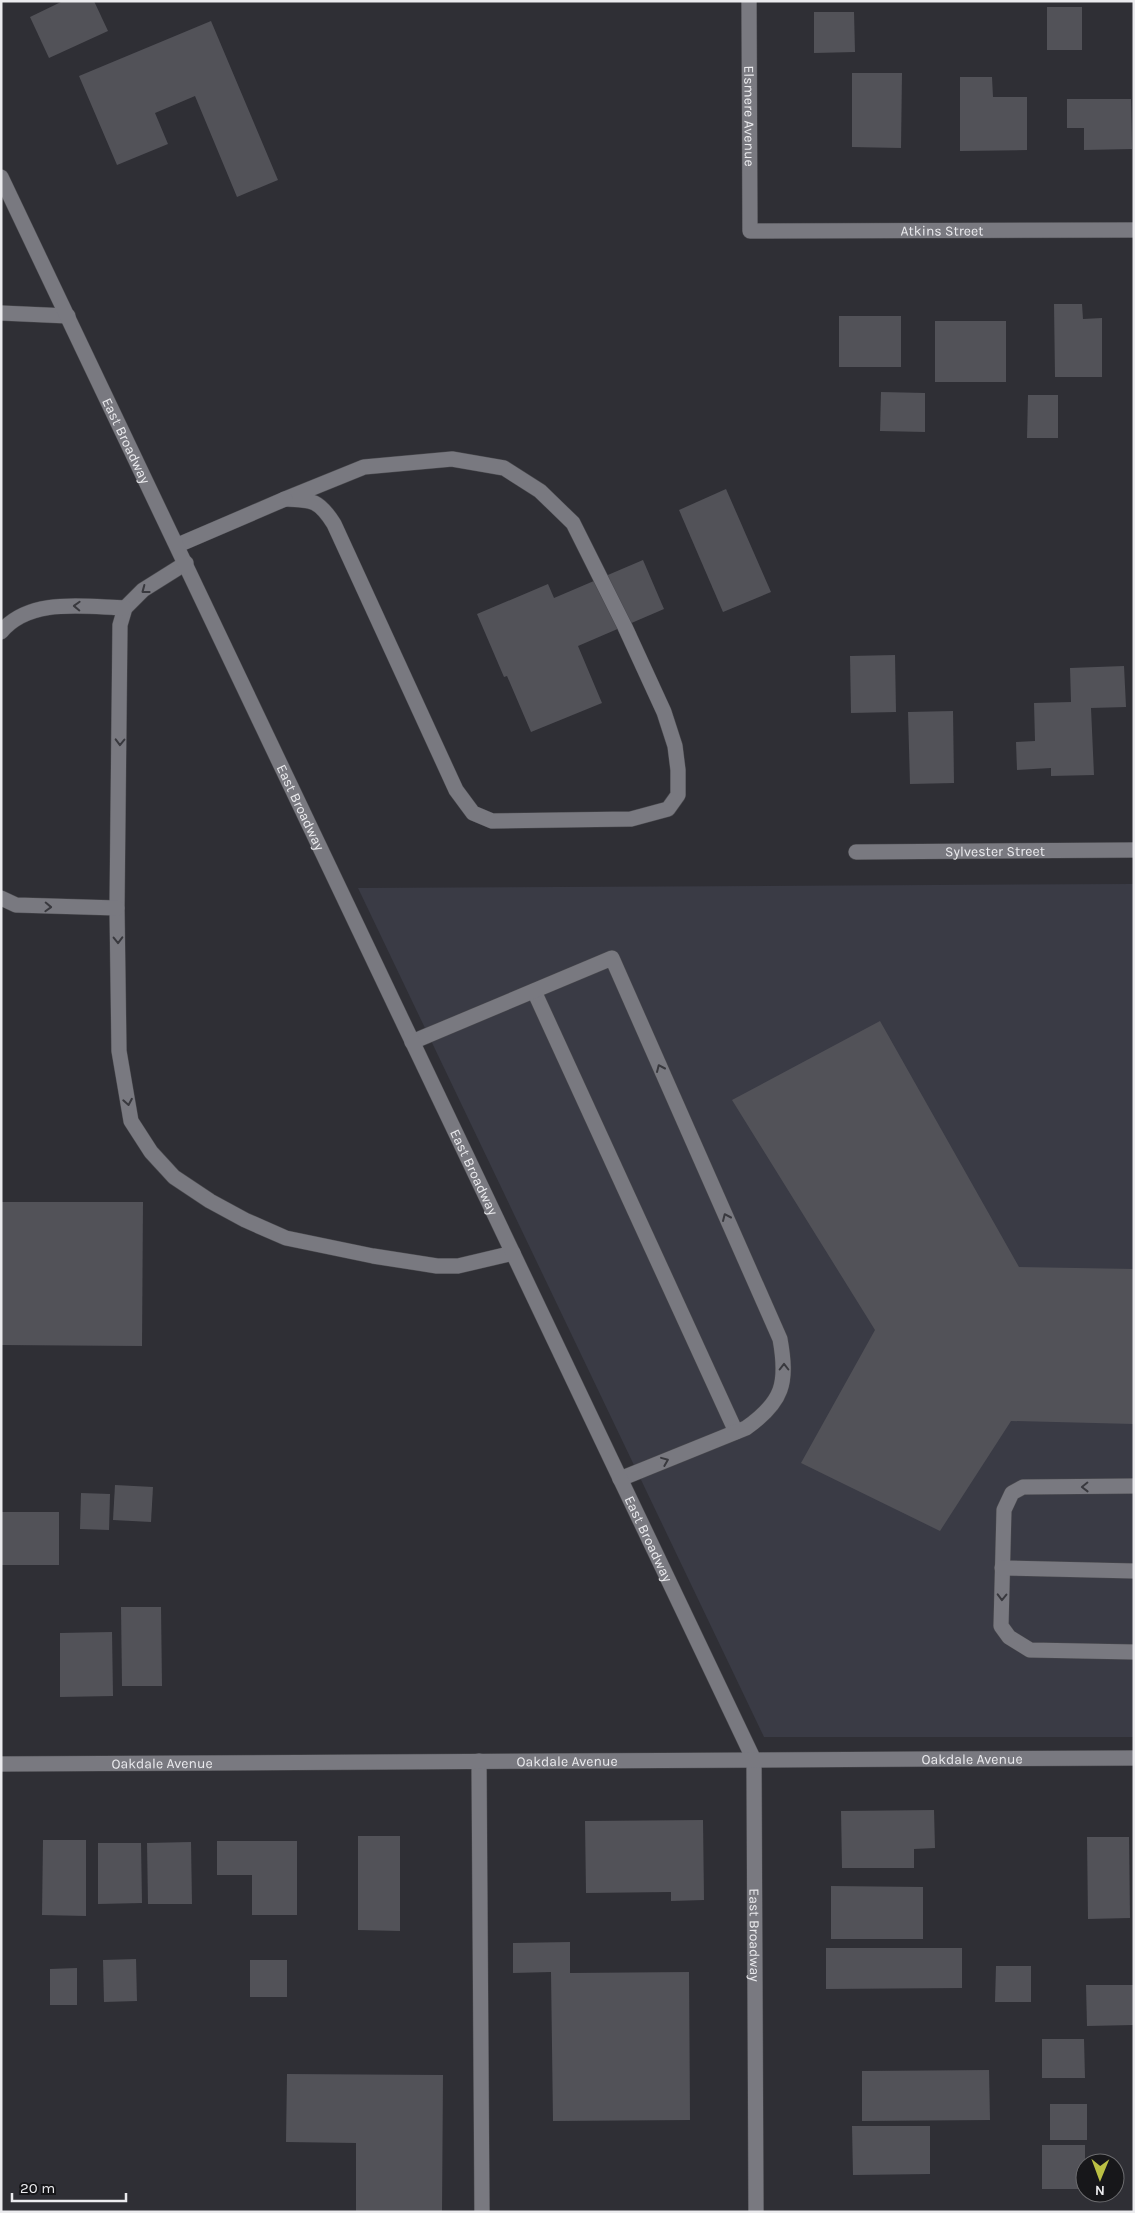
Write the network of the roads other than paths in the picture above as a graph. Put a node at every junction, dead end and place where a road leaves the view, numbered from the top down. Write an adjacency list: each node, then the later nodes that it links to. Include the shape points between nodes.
1 (749, 1): 4 (street, Elsmere Avenue)
2 (1, 177): 6 (street, East Broadway)
3 (1134, 230): 4 (street, Atkins Street)
4 (750, 232)
5 (1, 313): 6 (street)
6 (68, 316): 8 (street, East Broadway)
7 (285, 499): 7 (street, via 307,500 324,508 334,524 456,790 472,813 492,821 631,819 668,808 678,795 678,770 675,746 664,712 573,523 540,490 504,468 452,459 364,467); 8 (street)
8 (178, 546): 9 (street, East Broadway)
9 (186, 563): 10 (street, one-way to 10, via 143,590); 17 (street, East Broadway)
10 (126, 608): 11 (street, one-way to 11, via 67,606 29,612 10,622); 15 (street, one-way to 15, via 120,625)
11 (1, 632)
12 (1134, 850): 13 (street, Sylvester Street)
13 (856, 852)
14 (1, 898): 15 (street, one-way to 15, via 25,906)
15 (117, 908): 18 (street, one-way to 18, via 119,1051 131,1121 150,1152 174,1177 210,1201 286,1238 437,1266 458,1266)
16 (534, 991): 17 (street); 19 (street); 19 (street, one-way to 16, via 760,1418 774,1402 784,1382 785,1362 780,1339 612,958)
17 (412, 1042): 18 (street, East Broadway)
18 (513, 1253): 20 (street, East Broadway)
19 (736, 1432): 20 (street, one-way to 19)
20 (620, 1479): 26 (street, East Broadway)
21 (1134, 1486): 22 (street, one-way to 22, via 1023,1487 1012,1493 1004,1510)
22 (1002, 1568): 23 (street); 24 (street, one-way to 24, via 1002,1626 1009,1637 1030,1650)
23 (1134, 1571)
24 (1134, 1652)
25 (1134, 1758): 26 (street, Oakdale Avenue)
26 (754, 1760): 27 (street, Oakdale Avenue); 30 (street, East Broadway)
27 (479, 1761): 28 (street, Oakdale Avenue); 29 (street)
28 (1, 1764)
29 (482, 2212)
30 (756, 2212)

